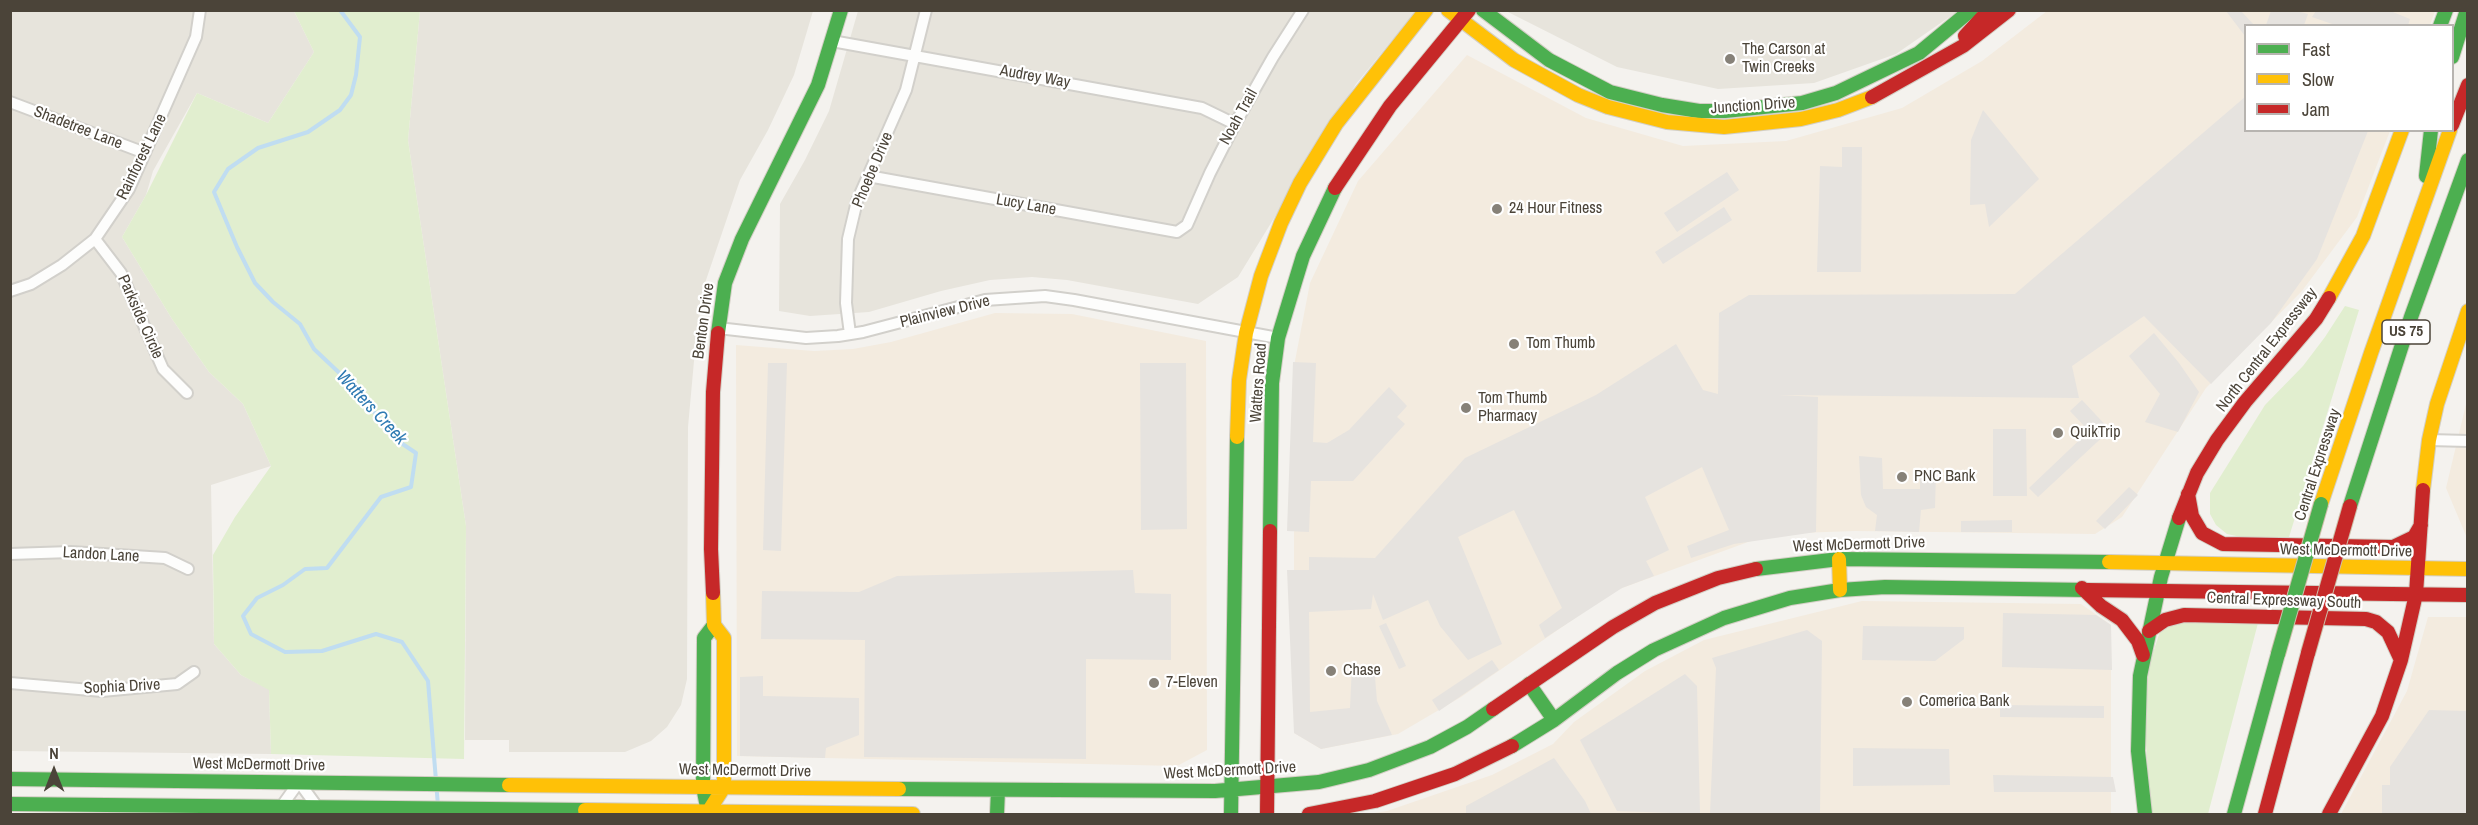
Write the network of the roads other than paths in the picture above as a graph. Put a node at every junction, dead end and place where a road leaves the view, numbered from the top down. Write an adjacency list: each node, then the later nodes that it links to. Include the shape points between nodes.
1 (200, 10): 26 (street, Rainforest Lane, via 196,37)
2 (841, 10): 13 (main road, Benton Drive)
3 (926, 10): 15 (street, Phoebe Drive)
4 (1303, 10): 22 (street, Noah Trail)
5 (1426, 10): 35 (main road, Watters Road, via 1336,124 1300,183 1266,263)
6 (1448, 10): 12 (main road, Junction Drive)
7 (1483, 10): 19 (main road, Junction Drive, via 1549,60 1610,92)
8 (1971, 10): 19 (main road, Junction Drive, via 1919,53 1831,95 1802,103 1725,111 1699,111)
9 (1989, 10): 16 (main road)
10 (2009, 10): 16 (main road, Junction Drive)
11 (2467, 10): 14 (main road)
12 (1465, 16): 18 (main road, Junction Drive, via 1514,60); 37 (main road, Watters Road, via 1390,106 1330,196 1303,256)
13 (832, 41): 15 (street, Audrey Way); 34 (main road, Benton Drive, via 818,85 742,239 725,283)
14 (2454, 51)
15 (915, 55): 22 (street, Audrey Way, via 1202,108); 28 (street, Phoebe Drive, via 906,90)
16 (1940, 61): 18 (main road, Junction Drive, via 1880,94 1838,110 1779,123 1725,127 1667,122)
17 (2468, 85): 21 (main road)
18 (1578, 95): 19 (main road, via 1595,91 1624,101)
19 (1646, 101)
20 (10, 102): 26 (street, Shadetree Lane)
21 (2454, 120)
22 (1235, 124): 30 (street, Noah Trail)
23 (2401, 132): 41 (main road, North Central Expressway, via 2363,236 2336,289 2316,320 2217,440)
24 (2431, 132): 29 (main road)
25 (2449, 132): 29 (main road, Central Expressway / US 75)
26 (145, 153): 31 (street, Rainforest Lane, via 129,189)
27 (2468, 160): 82 (main road, US 75, bridge, via 2411,317 2350,506)
28 (868, 176): 30 (street, Lucy Lane, via 1167,231); 36 (street, Phoebe Drive, via 848,239 846,303)
29 (2423, 202): 62 (main road, Central Expressway / US 75, bridge, via 2321,504)
30 (1184, 229)
31 (95, 239): 32 (street, Rainforest Lane, via 31,284); 38 (street, Parkside Circle, via 121,273 163,369)
32 (10, 291)
33 (2468, 311): 39 (main road)
34 (718, 328): 36 (street, Plainview Drive, via 806,338); 54 (main road, Benton Drive, via 713,392)
35 (1246, 333): 36 (street, Plainview Drive, via 1045,296 984,300); 37 (street, Plainview Drive); 69 (main road, Watters Road, via 1239,380)
36 (850, 334)
37 (1278, 338): 67 (main road, Watters Road, via 1272,383)
38 (187, 393)
39 (2429, 440): 40 (street); 42 (main road)
40 (2468, 441)
41 (2188, 494): 42 (main road, via 2192,516 2202,533 2223,544 2393,547 2414,537); 45 (main road, North Central Expressway)
42 (2421, 525): 47 (main road)
43 (10, 554): 46 (street, Landon Lane, via 71,552 165,558)
44 (1839, 559): 45 (main road, West McDermott Drive); 50 (main road); 60 (main road, West McDermott Drive, via 1759,568 1686,590 1613,627)
45 (2165, 563): 47 (main road, West McDermott Drive); 51 (main road, North Central Expressway)
46 (188, 569)
47 (2419, 569): 48 (main road, West McDermott Drive); 52 (main road)
48 (2468, 569)
49 (2082, 588): 50 (main road, via 1896,586); 51 (main road); 56 (main road, via 2122,620)
50 (1840, 590): 61 (main road, via 1769,604 1685,635 1617,673)
51 (2158, 590): 52 (main road); 55 (main road, North Central Expressway)
52 (2416, 594): 53 (main road); 57 (main road)
53 (2468, 595)
54 (714, 625): 65 (main road, Benton Drive, via 704,638); 66 (main road, Benton Drive, via 724,638)
55 (2149, 631): 56 (main road, North Central Expressway); 57 (main road, Central Expressway South, via 2165,620 2184,615 2366,619 2388,632)
56 (2143, 655): 79 (main road, North Central Expressway, via 2138,751)
57 (2401, 660): 83 (main road, via 2382,716)
58 (194, 672): 59 (street, Sophia Drive, via 177,684 102,691)
59 (10, 683)
60 (1529, 684): 61 (main road); 67 (main road, West McDermott Drive, via 1467,727 1394,762 1346,776)
61 (1554, 720): 78 (main road, via 1503,752 1455,774 1375,801)
62 (2253, 743): 80 (main road); 81 (main road, Central Expressway / US 75)
63 (10, 779): 64 (main road, West McDermott Drive)
64 (299, 782): 65 (main road, West McDermott Drive); 71 (street); 72 (street)
65 (703, 787): 66 (main road, West McDermott Drive); 73 (main road, Benton Drive)
66 (723, 787): 68 (main road, West McDermott Drive); 73 (main road)
67 (1267, 788): 69 (main road, West McDermott Drive); 77 (main road, Watters Road)
68 (998, 790): 69 (main road, West McDermott Drive); 75 (main road)
69 (1230, 790): 76 (main road, Watters Road)
70 (10, 804): 71 (main road)
71 (281, 811): 72 (main road)
72 (318, 811): 73 (main road)
73 (708, 812): 74 (main road)
74 (913, 814)
75 (998, 814)
76 (1230, 814)
77 (1267, 814)
78 (1309, 814)
79 (2145, 814)
80 (2222, 814)
81 (2234, 814)
82 (2265, 814)
83 (2329, 814)

